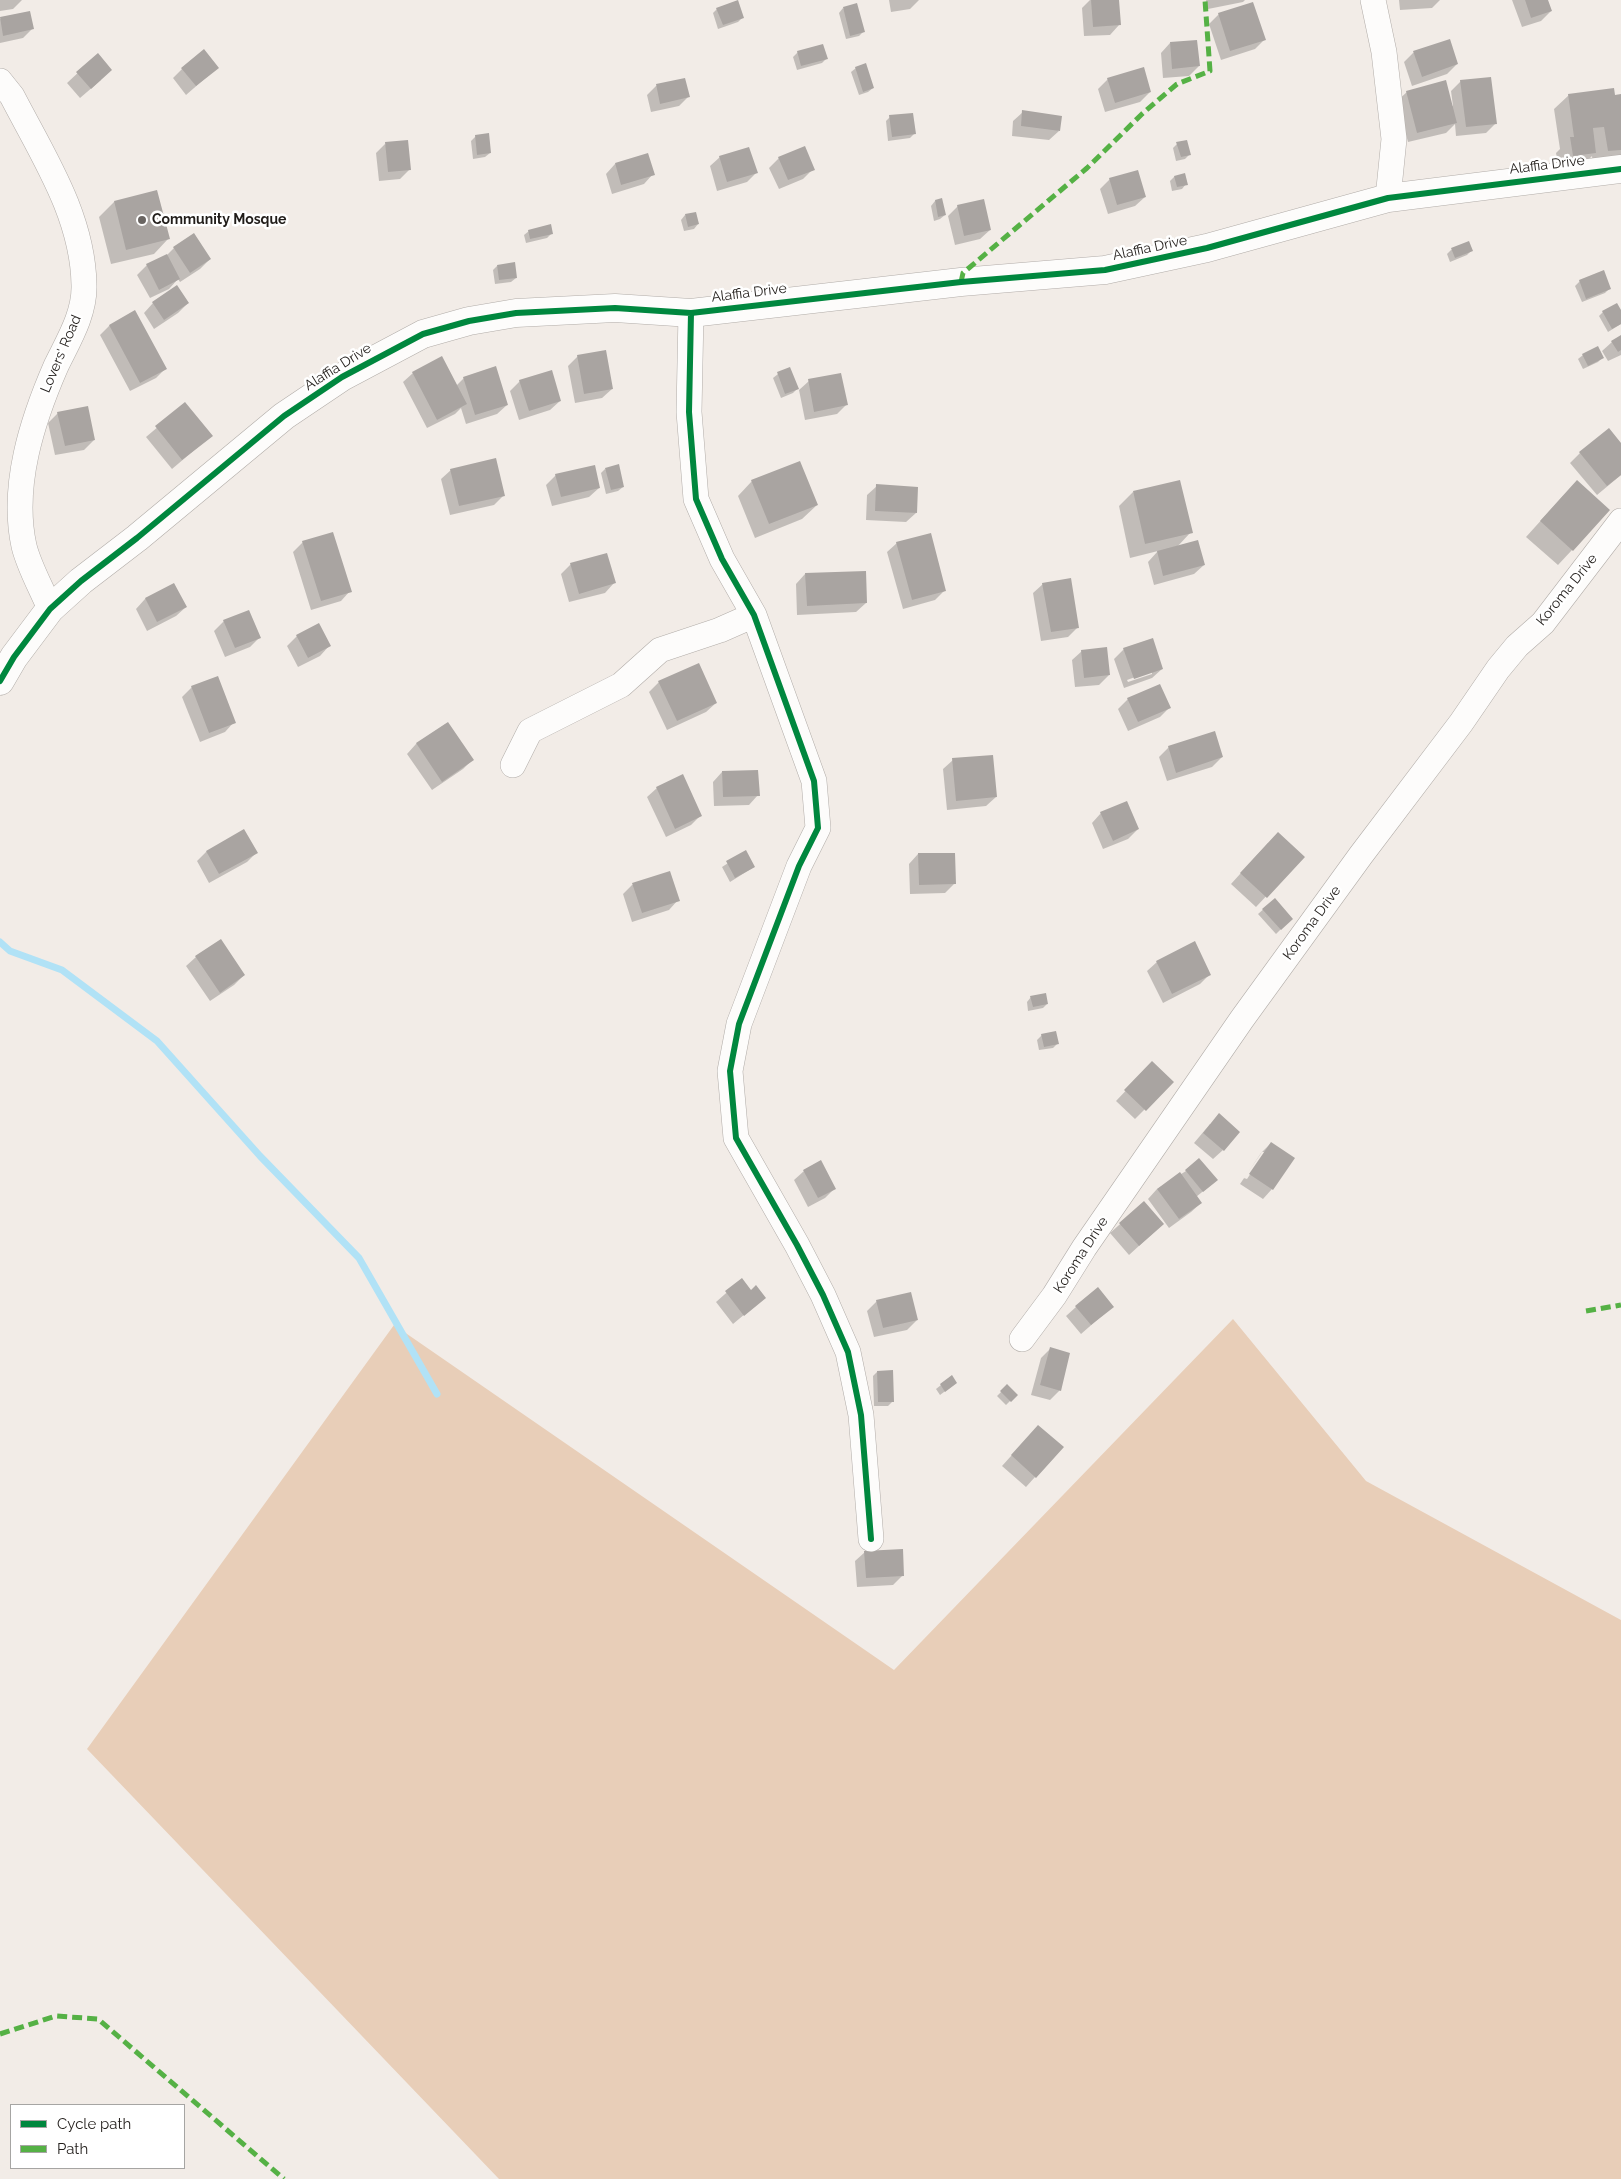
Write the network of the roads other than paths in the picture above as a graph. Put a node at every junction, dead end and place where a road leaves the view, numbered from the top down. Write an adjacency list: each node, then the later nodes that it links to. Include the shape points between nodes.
1 (1373, 0): 4 (street, via 1384,52 1394,139)
2 (0, 81): 7 (street, Lovers' Road, via 12,96 71,211 80,239 83,264 82,305 40,403 25,463 19,508 25,547)
3 (1621, 169): 4 (street, Alaffia Drive)
4 (1388, 198): 5 (street, Alaffia Drive, via 1207,248 1105,270 961,282)
5 (691, 313): 7 (street, Alaffia Drive, via 615,308 516,313 468,321 423,334 342,377 284,416); 8 (street, via 689,412 696,499 722,558)
6 (1621, 521): 11 (street, Koroma Drive, via 1556,607 1498,669 1361,855 1242,1019)
7 (50, 609): 9 (street, Alaffia Drive)
8 (754, 616): 10 (street, via 660,650 621,685 530,731); 12 (street, via 814,781 818,828 799,866 738,1024 730,1071 736,1138 823,1295 848,1352 861,1415)
9 (0, 681)
10 (513, 765)
11 (1022, 1339)
12 (872, 1539)

